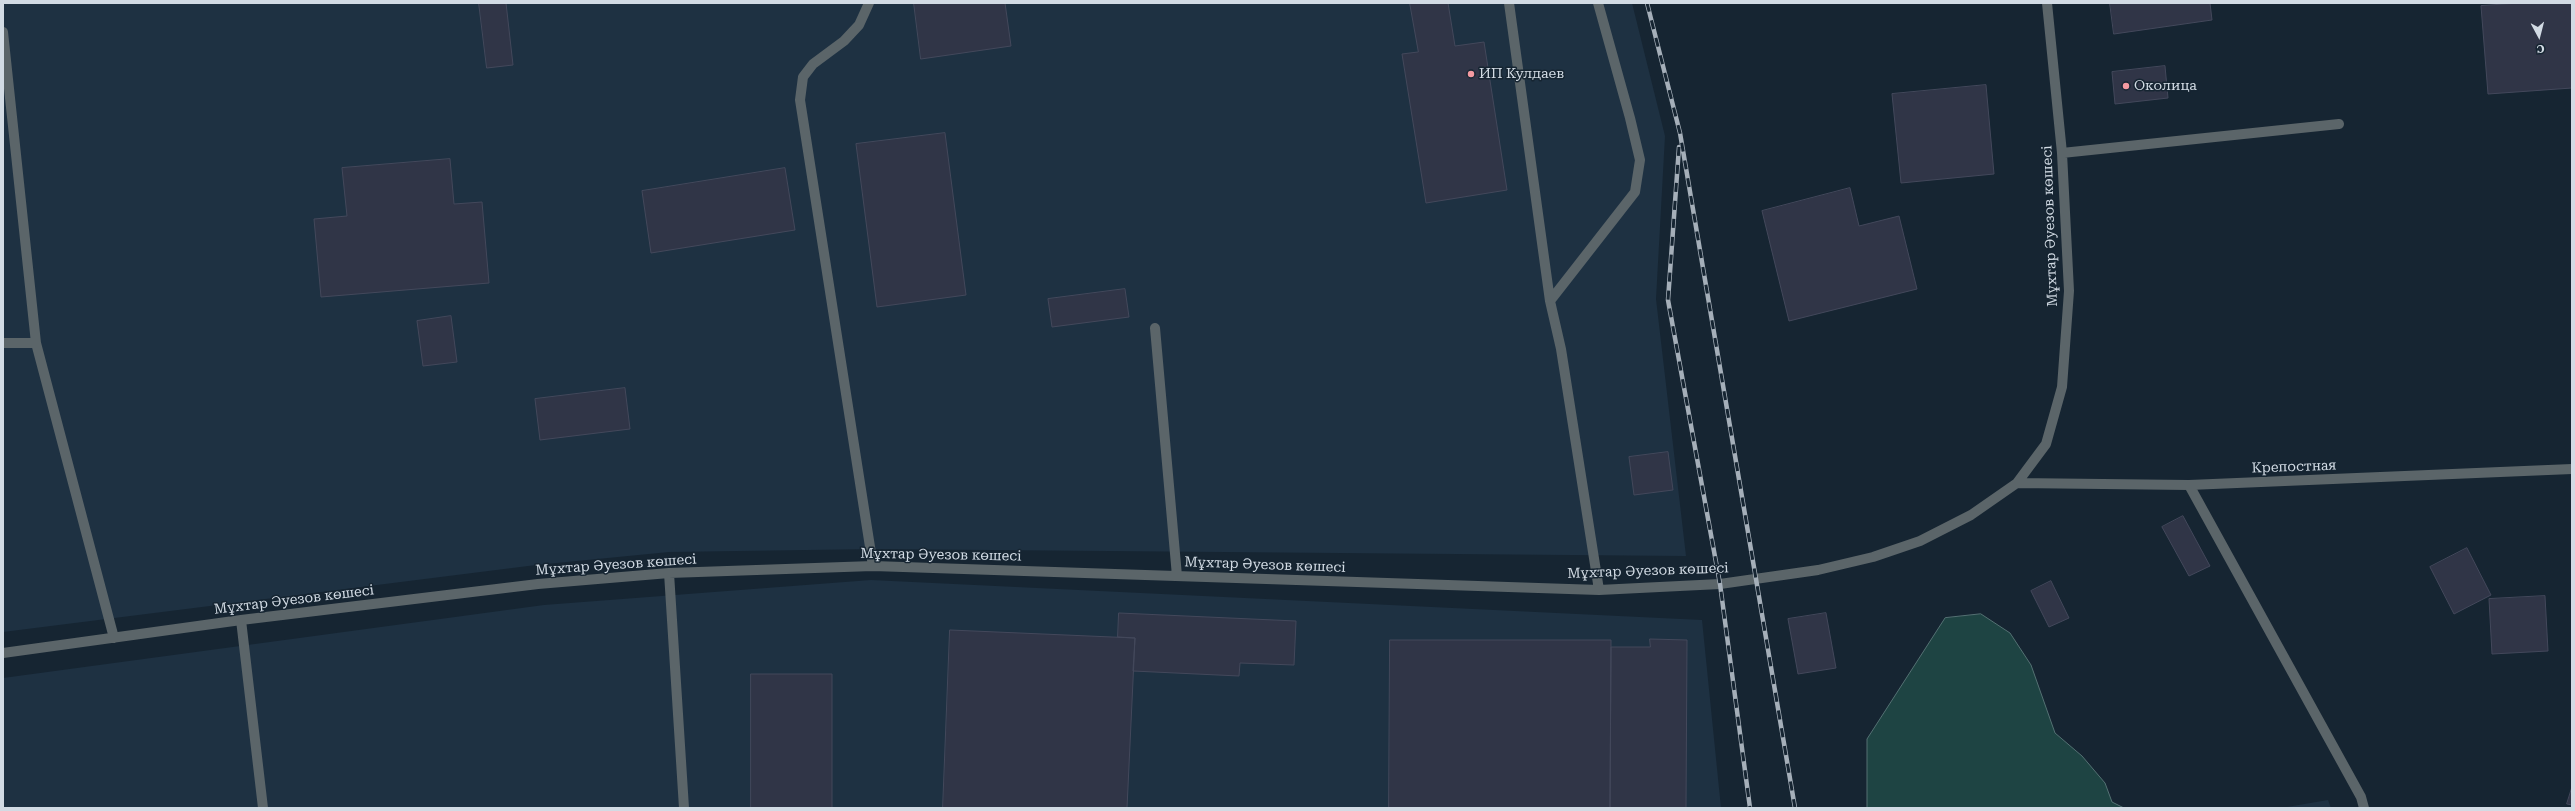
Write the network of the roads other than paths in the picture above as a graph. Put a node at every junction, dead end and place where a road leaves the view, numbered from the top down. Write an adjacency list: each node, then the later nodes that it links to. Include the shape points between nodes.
1 (869, 3): 16 (street, via 859,25 844,41 813,64 802,77 800,100)
2 (1509, 3): 9 (street)
3 (1598, 3): 9 (street, via 1640,160 1635,192)
4 (2048, 3): 8 (street, Мұхтар Әуезов көшесі)
5 (3, 32): 6 (street)
6 (5, 65): 12 (street)
7 (2339, 124): 8 (street)
8 (2062, 153): 14 (street, Мұхтар Әуезов көшесі, via 2069,291 2062,387 2046,444)
9 (1550, 301): 19 (street, via 1561,349)
10 (1155, 328): 18 (street)
11 (3, 343): 12 (street)
12 (36, 343): 21 (street)
13 (2572, 469): 15 (street, Крепостная)
14 (2017, 483): 15 (street, Крепостная); 19 (street, Мұхтар Әуезов көшесі, via 1971,515 1920,541 1873,557 1818,570 1720,584)
15 (2189, 485): 25 (street)
16 (873, 566): 17 (street, Мұхтар Әуезов көшесі); 18 (street, Мұхтар Әуезов көшесі)
17 (669, 573): 20 (street, Мұхтар Әуезов көшесі, via 538,584); 24 (street)
18 (1177, 576): 19 (street, Мұхтар Әуезов көшесі)
19 (1599, 590)
20 (241, 620): 21 (street, Мұхтар Әуезов көшесі); 23 (street)
21 (114, 638): 22 (street, Мұхтар Әуезов көшесі)
22 (3, 653)
23 (263, 808)
24 (684, 808)
25 (2364, 808)

